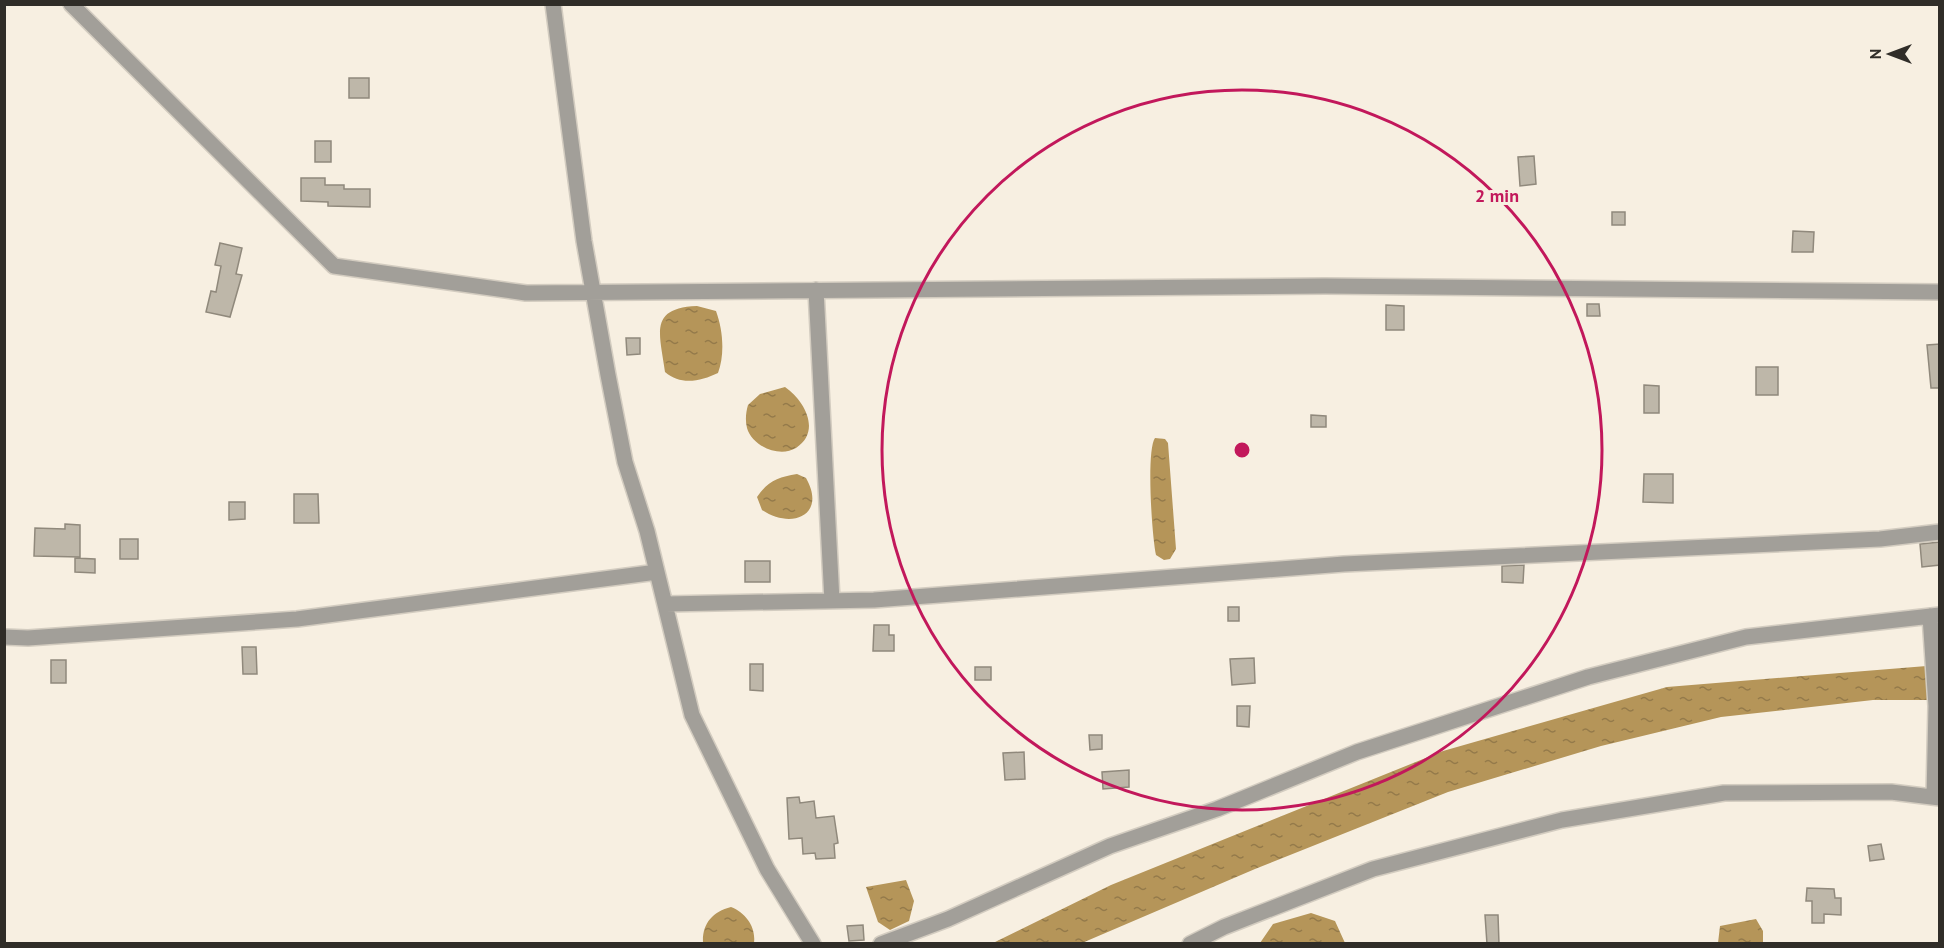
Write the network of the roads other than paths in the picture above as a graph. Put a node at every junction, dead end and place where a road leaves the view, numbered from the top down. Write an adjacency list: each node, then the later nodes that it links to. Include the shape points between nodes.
1 (71, 4): 4 (street, via 334,266 526,293)
2 (553, 4): 4 (street)
3 (816, 290): 4 (street); 5 (street, via 1325,286); 8 (street)
4 (593, 292): 7 (street, via 625,462)
5 (1940, 292)
6 (1940, 532): 8 (street, via 1880,539 1344,564)
7 (657, 572): 9 (street); 11 (street, via 297,619)
8 (832, 601): 9 (street)
9 (666, 604): 13 (street, via 692,715 767,869)
10 (1935, 615): 12 (street); 14 (street, via 1746,637 1588,677 1357,752 1216,809 1110,846 948,919)
11 (4, 637)
12 (1937, 798): 15 (street, via 1891,792 1724,793 1562,820 1373,870 1224,927)
13 (813, 944)
14 (881, 944)
15 (1190, 944)

